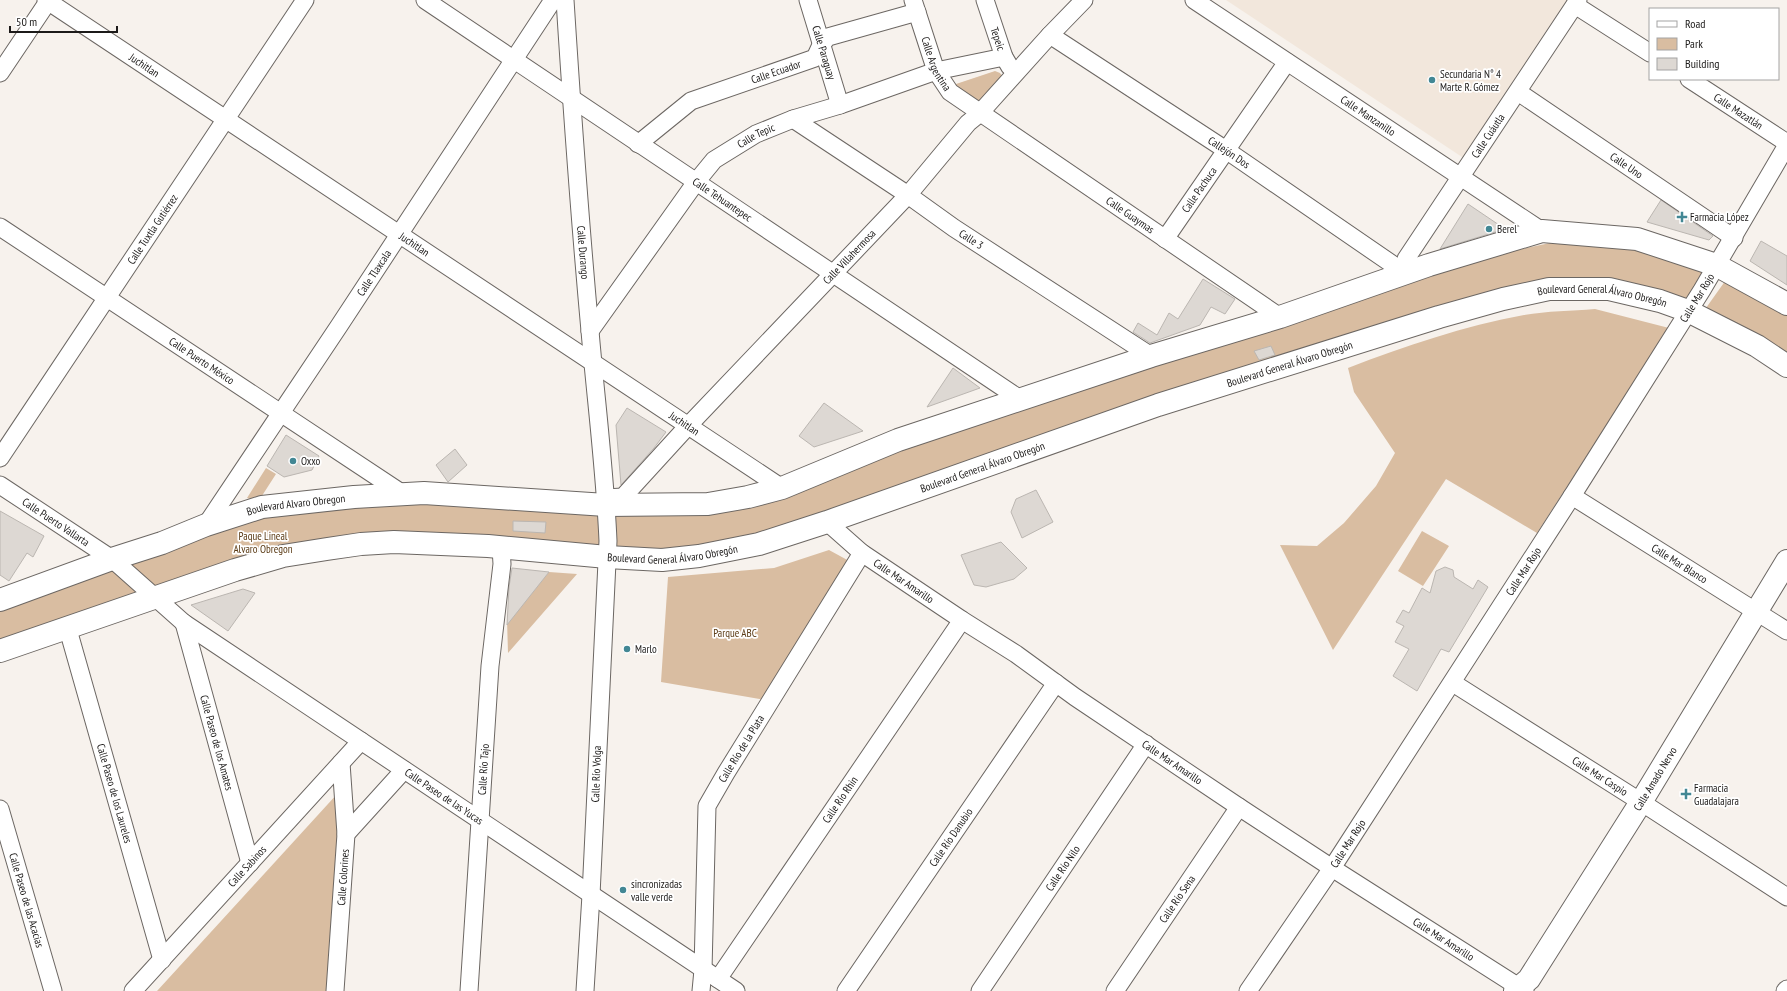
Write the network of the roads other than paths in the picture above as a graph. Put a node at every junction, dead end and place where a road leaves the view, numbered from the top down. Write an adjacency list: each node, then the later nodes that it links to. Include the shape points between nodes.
1 (48, 0): 19 (street); 26 (street, Juchitlan)
2 (305, 0): 26 (street, Calle Tuxtla Gutiérrez)
3 (425, 0): 16 (street, Calle Tehuantepec)
4 (554, 0): 16 (street, Calle Tlaxcala)
5 (565, 0): 23 (street, Calle Durango)
6 (808, 0): 13 (street, Calle Paraguay)
7 (985, 0): 15 (street, Tepeic)
8 (1084, 0): 12 (street, Calle Villahermosa)
9 (1194, 0): 17 (street, Calle Manzanillo)
10 (1577, 2): 14 (street); 22 (street, Calle Cuáutla)
11 (915, 6): 13 (street, Calle Ecuador, via 828,37); 18 (street, Calle Argentina)
12 (1050, 35): 20 (street, Calle Villahermosa); 30 (street, Callejón Dos)
13 (822, 45): 24 (street, Calle Paraguay); 28 (street, Calle Ecuador, via 815,58 691,101)
14 (1649, 53)
15 (1004, 57): 18 (street, Calle Tepic); 20 (street, Tepeic)
16 (514, 59): 23 (street, Calle Tehuantepec); 36 (street, Calle Tlaxcala)
17 (1287, 62): 30 (street, Calle Pachuca); 31 (street, Calle Manzanillo)
18 (936, 71): 24 (street, Calle Tepic); 25 (street, Calle Argentina, via 950,92)
19 (0, 73)
20 (1016, 75): 25 (street, Calle Villahermosa)
21 (1691, 80): 29 (street, Calle Mazatlán)
22 (1518, 92): 31 (street, Calle Cuáutla); 37 (street, Calle Uno)
23 (571, 97): 28 (street, Calle Tehuantepec); 46 (street, Calle Durango)
24 (840, 105): 27 (street, Calle Tepic)
25 (979, 114): 33 (street, Calle Villahermosa, via 968,123); 38 (street, Calle Guaymas)
26 (226, 119): 36 (street, Juchitlan); 42 (street, Calle Tuxtla Gutiérrez)
27 (793, 119): 32 (street, Calle Tepic, via 756,134 714,160); 33 (street, Calle 3)
28 (638, 144): 32 (street, Calle Tehuantepec)
29 (1787, 144): 37 (street, Calle Mar Rojo)
30 (1226, 150): 38 (street, Calle Pachuca); 40 (street, Callejón Dos)
31 (1461, 178): 35 (street, Calle Manzanillo); 40 (street, Calle Cuáutla, via 1406,259)
32 (696, 182): 41 (street, Calle Tehuantepec); 46 (street, Calle Tepic)
33 (908, 195): 41 (street, Calle Villahermosa); 47 (street, Calle 3, via 954,228)
34 (0, 227): 42 (street, Calle Puerto México)
35 (1542, 231): 39 (main road, via 1637,239); 40 (main road)
36 (399, 234): 48 (street, Juchitlan); 51 (street, Calle Tlaxcala)
37 (1734, 238): 39 (street, Calle Mar Rojo)
38 (1165, 239): 45 (street, Calle Guaymas)
39 (1716, 265): 43 (main road); 44 (street, Calle Mar Rojo)
40 (1406, 273): 45 (main road)
41 (833, 274): 50 (street, Calle Tehuantepec); 52 (street, Calle Villahermosa)
42 (107, 298): 51 (street, Calle Puerto México); 53 (street, Calle Tuxtla Gutiérrez)
43 (1787, 304)
44 (1688, 311): 49 (main road, Boulevard General Álvaro Obregón, via 1757,346); 57 (street, Calle Mar Rojo); 59 (main road, Boulevard General Álvaro Obregón, via 1660,301 1609,290 1549,289 1503,299 1158,405)
45 (1280, 318): 47 (main road)
46 (590, 331): 48 (street, Calle Durango)
47 (1151, 356): 50 (main road)
48 (593, 363): 52 (street, Juchitlan); 58 (street, Calle Durango)
49 (1787, 366)
50 (1020, 399): 55 (main road, via 898,440)
51 (280, 413): 56 (street, Calle Puerto México); 60 (street, Calle Tlaxcala)
52 (687, 427): 55 (street, Juchitlan); 58 (street, Calle Villahermosa, via 623,497)
53 (0, 458)
54 (0, 485): 64 (street, Calle Puerto Vallarta)
55 (782, 488): 58 (main road, via 708,504)
56 (403, 494): 58 (main road, Boulevard Alvaro Obregon); 60 (main road, Boulevard Alvaro Obregon, via 262,507)
57 (1572, 496): 68 (street, Calle Mar Blanco); 75 (street, Calle Mar Rojo, via 1525,566)
58 (606, 501): 63 (street, Calle Río Volga)
59 (827, 522): 62 (street, Calle Mar Amarillo); 63 (main road, Boulevard General Álvaro Obregón, via 759,544 699,556 662,560)
60 (206, 526): 64 (main road, Boulevard Alvaro Obregon)
61 (502, 548): 63 (main road, Boulevard General Álvaro Obregón); 66 (main road, Boulevard General Álvaro Obregón, via 394,542 327,548 276,558); 83 (street, Calle Río Tajo, via 490,666)
62 (862, 553): 69 (street, Calle Mar Amarillo); 90 (street, Calle Río de la Plata, via 707,806)
63 (607, 557): 87 (street, Calle Río Volga)
64 (112, 559): 66 (street, Calle Puerto Vallarta); 67 (main road, Boulevard Alvaro Obregon)
65 (1787, 561): 68 (main road, Calle Amado Nervo)
66 (155, 597): 70 (street, Calle Paseo de las Yucas); 71 (main road)
67 (0, 600)
68 (1756, 611): 72 (street, Calle Mar Blanco); 80 (main road, Calle Amado Nervo)
69 (962, 620): 74 (street, Calle Mar Amarillo); 91 (street, Calle Río Rhin)
70 (184, 623): 76 (street, Calle Paseo de las Yucas); 85 (street, Calle Paseo de los Amates)
71 (67, 626): 73 (main road); 89 (street, Calle Paseo de los Laureles)
72 (1787, 631)
73 (0, 651)
74 (1056, 683): 77 (street, Calle Mar Amarillo); 100 (street, Calle Río Danubio)
75 (1453, 683): 80 (street, Calle Mar Caspio); 86 (street, Calle Mar Rojo)
76 (361, 741): 78 (street, Calle Sabinos); 79 (street, Calle Paseo de las Yucas)
77 (1146, 744): 81 (street, Calle Mar Amarillo); 101 (street, Calle Río Nilo)
78 (341, 763): 84 (street, Calle Colorines); 85 (street, Calle Sabinos)
79 (404, 770): 83 (street, Calle Paseo de las Yucas); 84 (street)
80 (1641, 802): 88 (street, Calle Mar Caspio); 92 (main road, Calle Amado Nervo)
81 (1238, 807): 86 (street, Calle Mar Amarillo); 102 (street, Calle Río Sena)
82 (0, 809): 93 (street, Calle Paseo de las Acacias)
83 (479, 820): 87 (street, Calle Paseo de las Yucas); 96 (street, Calle Río Tajo)
84 (346, 834): 95 (street, Calle Colorines)
85 (250, 863): 89 (street, Calle Sabinos)
86 (1332, 868): 92 (street, Calle Mar Amarillo); 103 (street, Calle Mar Rojo)
87 (591, 895): 90 (street, Calle Paseo de las Yucas); 97 (street, Calle Río Volga)
88 (1787, 897)
89 (162, 960): 94 (street, Calle Sabinos)
90 (703, 970): 91 (street, Calle Paseo de las Yucas); 98 (street, Calle Río de la Plata)
91 (718, 979): 99 (street, Calle Paseo de las Yucas)
92 (1520, 990)
93 (53, 991)
94 (133, 991)
95 (335, 991)
96 (469, 991)
97 (585, 991)
98 (701, 991)
99 (736, 991)
100 (846, 991)
101 (980, 991)
102 (1114, 991)
103 (1248, 991)

